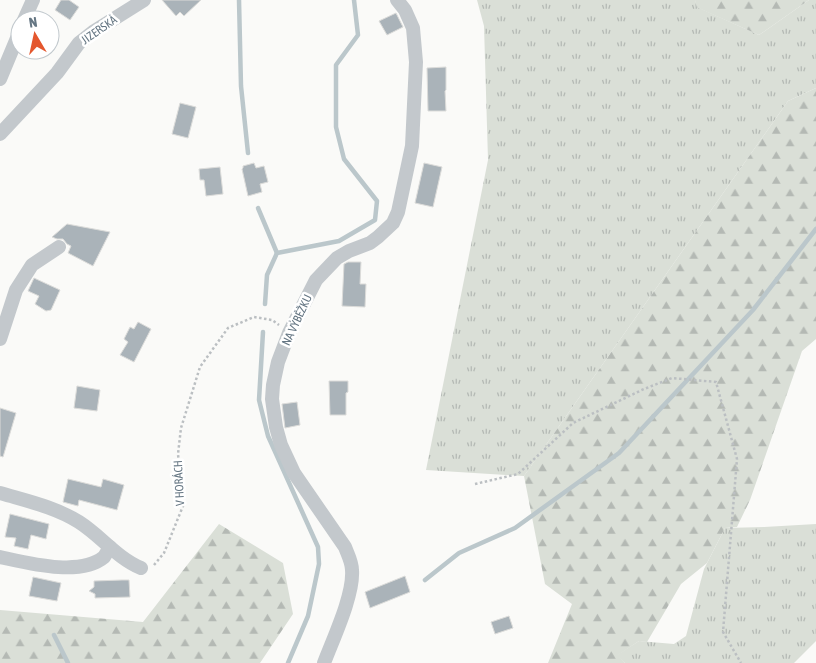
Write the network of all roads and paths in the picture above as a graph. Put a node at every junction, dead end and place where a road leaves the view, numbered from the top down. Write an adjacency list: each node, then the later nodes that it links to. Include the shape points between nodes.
1 (144, 0): 5 (street, JIZERSKÁ, via 79,43 57,73)
2 (397, 0): 7 (street, NA VÝBĚŽKU, via 413,28 416,62 412,146 398,212 393,223 378,237 337,258 325,269)
3 (10, 55): 4 (street)
4 (0, 79)
5 (0, 134)
6 (59, 247): 8 (street, via 32,266 16,290)
7 (289, 333): 13 (path, V HORÁCH, via 272,320 254,317 228,328 200,367 181,428 178,454 183,506 164,553 152,567); 14 (street, NA VÝBĚŽKU, via 273,385 276,427 294,473 346,548 352,569 346,604)
8 (0, 339)
9 (475, 484): 15 (path, via 518,474 572,423 644,389 672,378 716,382 737,459 722,632)
10 (0, 493): 11 (street, via 54,509 78,521)
11 (110, 547): 12 (street, via 101,559 79,568 41,566); 13 (street)
12 (0, 557)
13 (141, 568)
14 (324, 663)
15 (741, 663)

